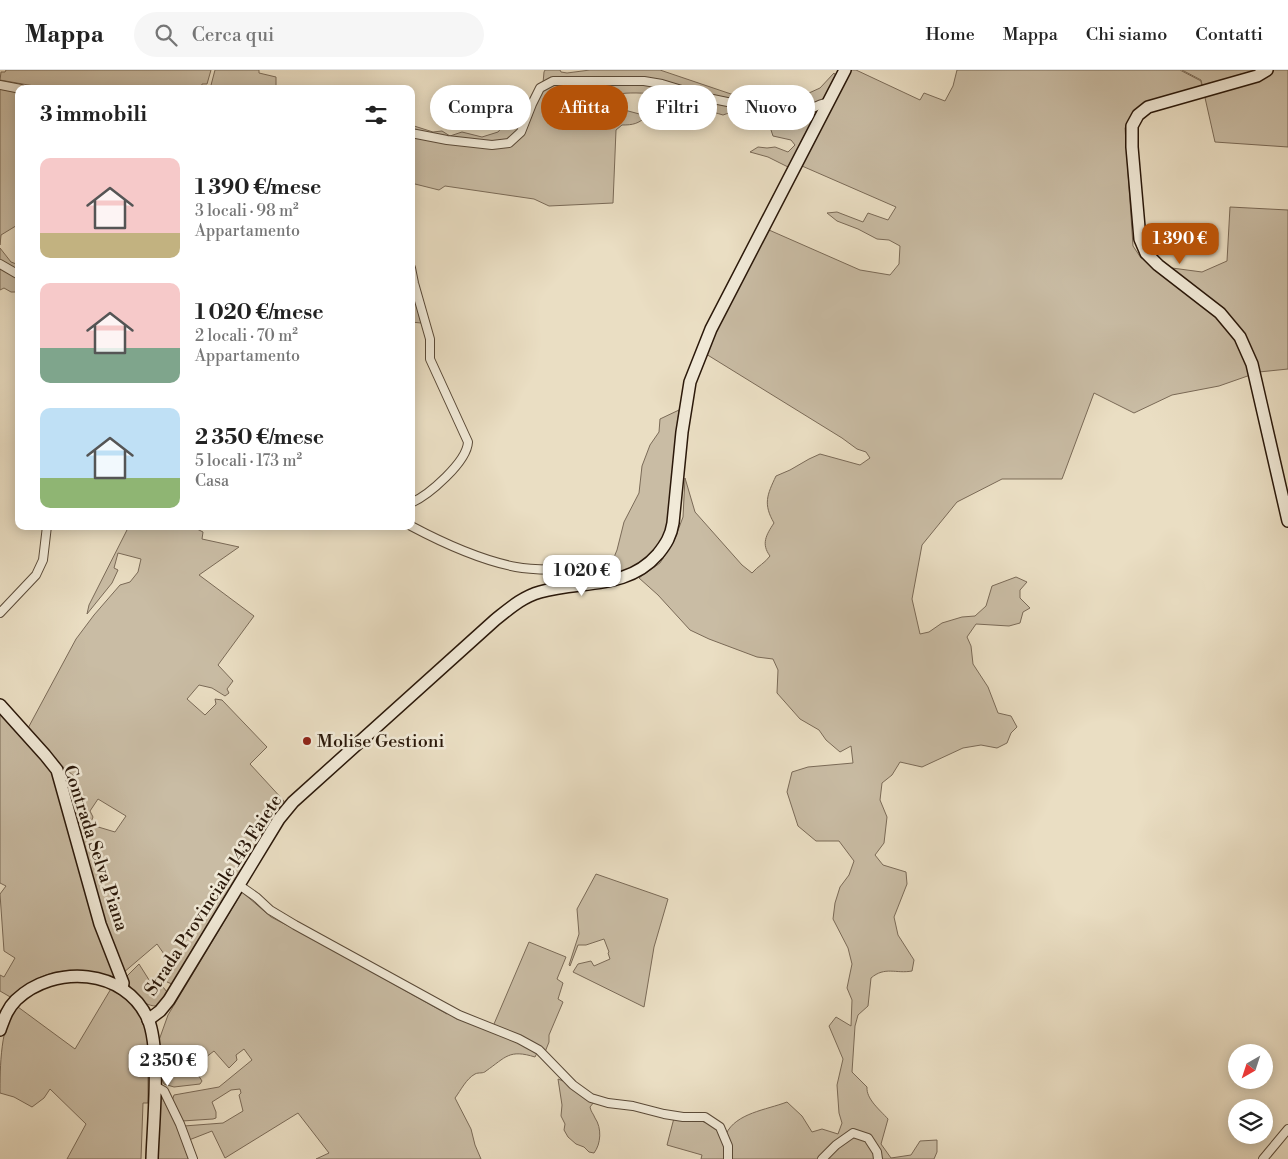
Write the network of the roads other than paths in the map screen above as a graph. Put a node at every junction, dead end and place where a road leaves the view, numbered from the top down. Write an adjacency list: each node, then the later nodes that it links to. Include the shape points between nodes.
1 (845, 70): 5 (main road, Strada Provinciale 143 Faiete)
2 (1267, 70): 11 (main road, via 1257,76 1148,106 1132,126 1132,147 1140,239 1146,253 1158,265 1220,313 1240,337 1252,364)
3 (0, 85): 4 (street)
4 (15, 88)
5 (828, 103): 6 (street, via 782,113 644,81 553,81 540,88 521,132 509,143 447,140); 14 (main road, Strada Provinciale 143 Faiete, via 711,329 690,382 668,542 656,557 632,575)
6 (415, 134)
7 (0, 264): 8 (street)
8 (15, 273)
9 (415, 286): 10 (street, via 430,339 430,359 468,442 468,449 442,480)
10 (415, 501)
11 (1288, 521)
12 (415, 528): 14 (street, via 484,558 515,567 586,572 596,575)
13 (47, 530): 15 (street, via 43,560 36,575)
14 (600, 583): 17 (main road, Strada Provinciale 143 Faiete, via 531,595 495,620 292,802)
15 (0, 613)
16 (0, 705): 18 (main road, Contrada Selva Piana, via 56,770 100,924 123,983)
17 (239, 885): 19 (main road, Strada Provinciale 143 Faiete, via 169,1000); 25 (street, via 270,910 437,1003 539,1050 573,1085 592,1098 664,1114 704,1117 720,1127 728,1146)
18 (122, 988): 19 (main road, via 135,1000); 20 (main road, via 103,979 79,976 45,982 15,1001)
19 (148, 1020): 21 (main road, via 153,1040)
20 (0, 1030)
21 (155, 1086): 23 (main road); 24 (street, via 164,1091)
22 (1288, 1129): 28 (street)
23 (152, 1159)
24 (194, 1159)
25 (728, 1159)
26 (822, 1159): 27 (street, via 853,1133 868,1138)
27 (878, 1159)
28 (1263, 1159)

